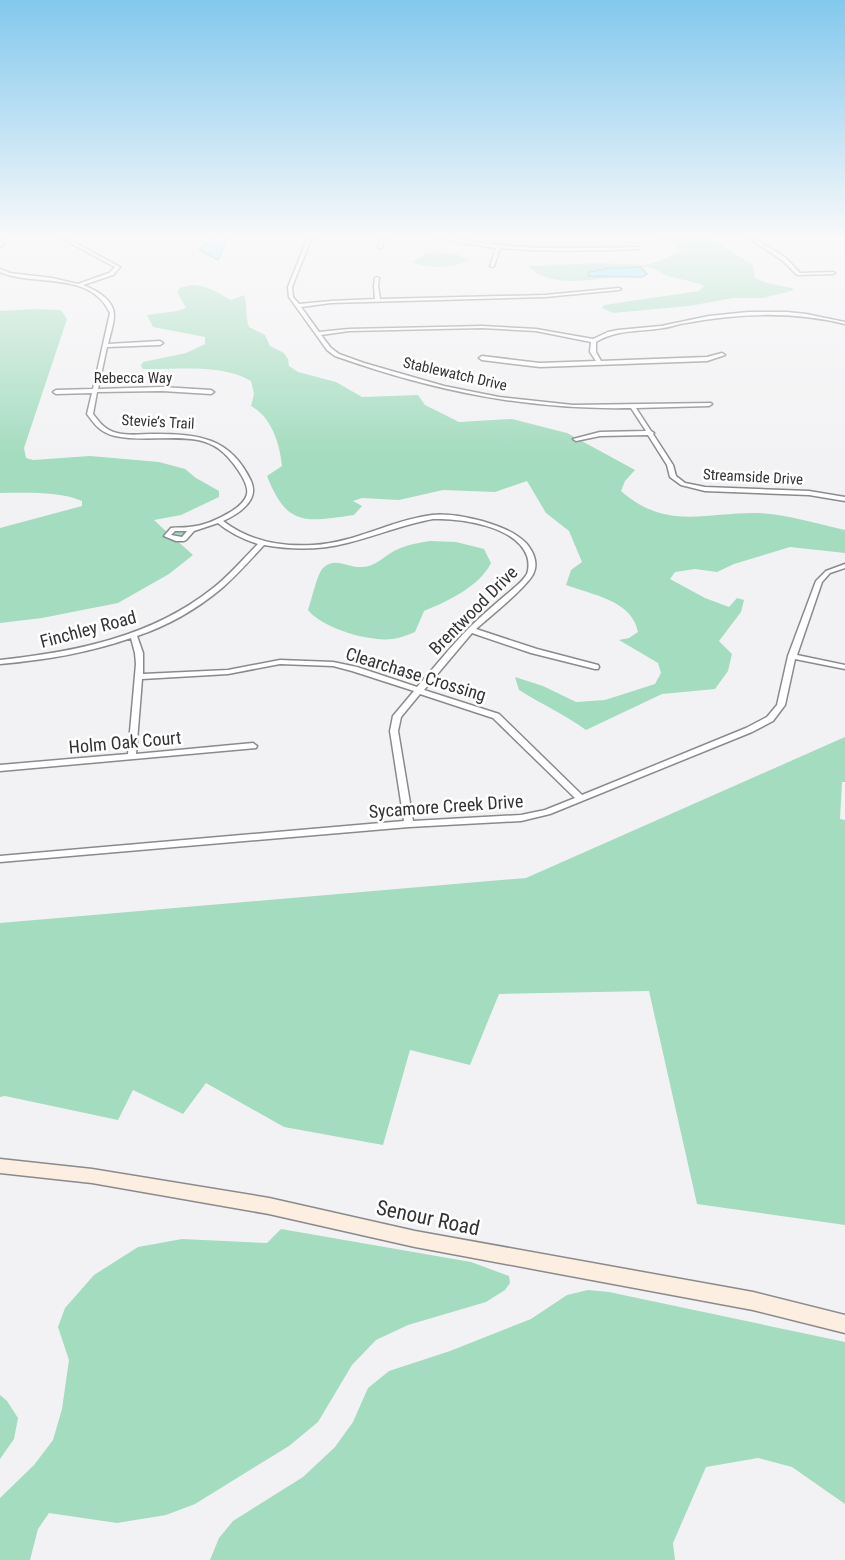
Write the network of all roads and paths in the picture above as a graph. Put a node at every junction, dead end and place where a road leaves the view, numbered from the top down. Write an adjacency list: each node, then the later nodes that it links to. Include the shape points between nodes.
1 (111, 310): 7 (street, Stevie’s Trail)
2 (300, 310): 4 (street, Stablewatch Drive)
3 (845, 323): 5 (street, via 806,314 763,312 619,330)
4 (318, 334): 5 (street, via 482,327 536,330); 15 (street, Stablewatch Drive, via 337,355 442,386 556,405)
5 (594, 341): 10 (street, via 593,352)
6 (160, 344): 7 (street)
7 (105, 346): 11 (street, Stevie’s Trail)
8 (722, 355): 10 (street, via 707,359)
9 (482, 358): 10 (street, via 530,364)
10 (599, 362)
11 (95, 390): 12 (street, Rebecca Way); 13 (street, Rebecca Way); 19 (street, Stevie’s Trail, via 90,414 106,430 138,437 194,436 214,441 230,453 249,484 250,495 238,510)
12 (56, 392)
13 (211, 392)
14 (709, 404): 15 (street, Stablewatch Drive)
15 (632, 406): 16 (street, Streamside Drive)
16 (651, 433): 17 (street, via 600,434); 18 (street, Streamside Drive, via 673,477 687,486 809,493)
17 (576, 439)
18 (845, 499)
19 (219, 520): 20 (street, Stevie’s Trail); 21 (street, Brentwood Drive, via 233,533)
20 (191, 530)
21 (262, 543): 23 (street, Brentwood Drive, via 342,543 433,517 488,524 522,544 532,560 531,573); 24 (street, Finchley Road, via 225,582 198,603)
22 (845, 566): 25 (street, Sycamore Creek Drive, via 828,572 819,581)
23 (471, 630): 27 (street); 30 (street, Brentwood Drive)
24 (133, 635): 26 (street, Finchley Road, via 78,651); 29 (street, via 140,653)
25 (792, 657): 28 (street); 34 (street, Sycamore Creek Drive, via 781,705 770,719)
26 (0, 662)
27 (595, 667)
28 (845, 667)
29 (138, 677): 30 (street, Clearchase Crossing, via 228,672 266,663 300,661 354,669); 32 (street)
30 (417, 690): 34 (street, Clearchase Crossing, via 496,716); 35 (street, Brentwood Drive, via 394,722)
31 (254, 746): 32 (street, Holm Oak Court)
32 (132, 756): 33 (street, Holm Oak Court)
33 (0, 768)
34 (580, 798): 35 (street, Sycamore Creek Drive, via 521,818)
35 (410, 824): 36 (street, Sycamore Creek Drive)
36 (0, 860)
37 (0, 1166): 38 (street, Senour Road, via 92,1176 268,1206 415,1239 753,1301)
38 (845, 1324)

